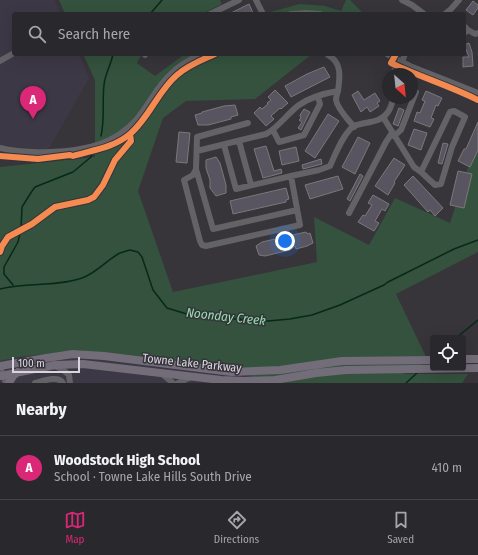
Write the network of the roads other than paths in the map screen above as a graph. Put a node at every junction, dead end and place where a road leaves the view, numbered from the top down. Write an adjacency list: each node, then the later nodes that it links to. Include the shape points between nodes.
1 (239, 0): 5 (street)
2 (256, 0): 6 (street)
3 (402, 0): 7 (street)
4 (459, 0): 8 (street)
5 (214, 12)
6 (262, 12)
7 (421, 12)
8 (448, 12)
9 (466, 30): 10 (street)
10 (478, 33)
11 (12, 55): 16 (street)
12 (198, 56): 32 (street, via 172,72 136,120 109,140 91,146 50,151 26,152)
13 (330, 56): 20 (street, via 338,65)
14 (391, 56): 17 (street)
15 (405, 56): 17 (street)
16 (0, 61)
17 (402, 62): 18 (street); 19 (street); 21 (street)
18 (396, 68)
19 (400, 68)
20 (338, 91): 22 (street); 27 (street, via 336,100)
21 (478, 93)
22 (318, 97): 28 (street, via 299,105); 28 (street, via 320,104 304,134 279,142)
23 (391, 104): 25 (street)
24 (411, 104): 29 (street, via 401,130)
25 (383, 117): 27 (street); 29 (street)
26 (248, 122): 33 (street, via 197,137)
27 (354, 127): 36 (street, via 344,137 330,166)
28 (273, 130): 30 (street)
29 (393, 134): 35 (street, via 414,167); 39 (street, via 386,142)
30 (239, 141): 31 (street); 37 (street)
31 (224, 145): 33 (street); 37 (street, via 236,189)
32 (1, 148)
33 (197, 151): 34 (street)
34 (196, 170): 38 (street, via 213,229); 38 (street, via 184,180 202,244 206,246 300,225)
35 (421, 172): 35 (street, via 436,185 441,184 452,147 465,119 463,116 454,111 450,112)
36 (291, 176): 37 (street); 38 (street)
37 (250, 185)
38 (297, 210)
39 (349, 213)
40 (466, 359): 41 (main road)
41 (478, 359)
42 (430, 360): 49 (main road, Towne Lake Parkway, via 342,361 280,370)
43 (84, 364): 44 (main road, Towne Lake Parkway); 48 (main road, Towne Lake Parkway); 51 (street)
44 (52, 366): 50 (main road, Towne Lake Parkway, via 18,372 14,376); 51 (street, via 62,369)
45 (430, 368): 53 (main road, Towne Lake Parkway, via 331,371 275,380)
46 (466, 368): 47 (main road, Towne Lake Parkway)
47 (478, 368)
48 (160, 372): 52 (main road, Towne Lake Parkway); 57 (street)
49 (232, 372): 50 (main road, Towne Lake Parkway, via 84,354 62,355); 53 (street)
50 (3, 375)
51 (69, 375): 56 (street)
52 (192, 377): 53 (main road, Towne Lake Parkway); 58 (street)
53 (233, 382)
54 (35, 383): 55 (street, via 57,378)
55 (63, 383)
56 (70, 383)
57 (173, 383)
58 (178, 383)

